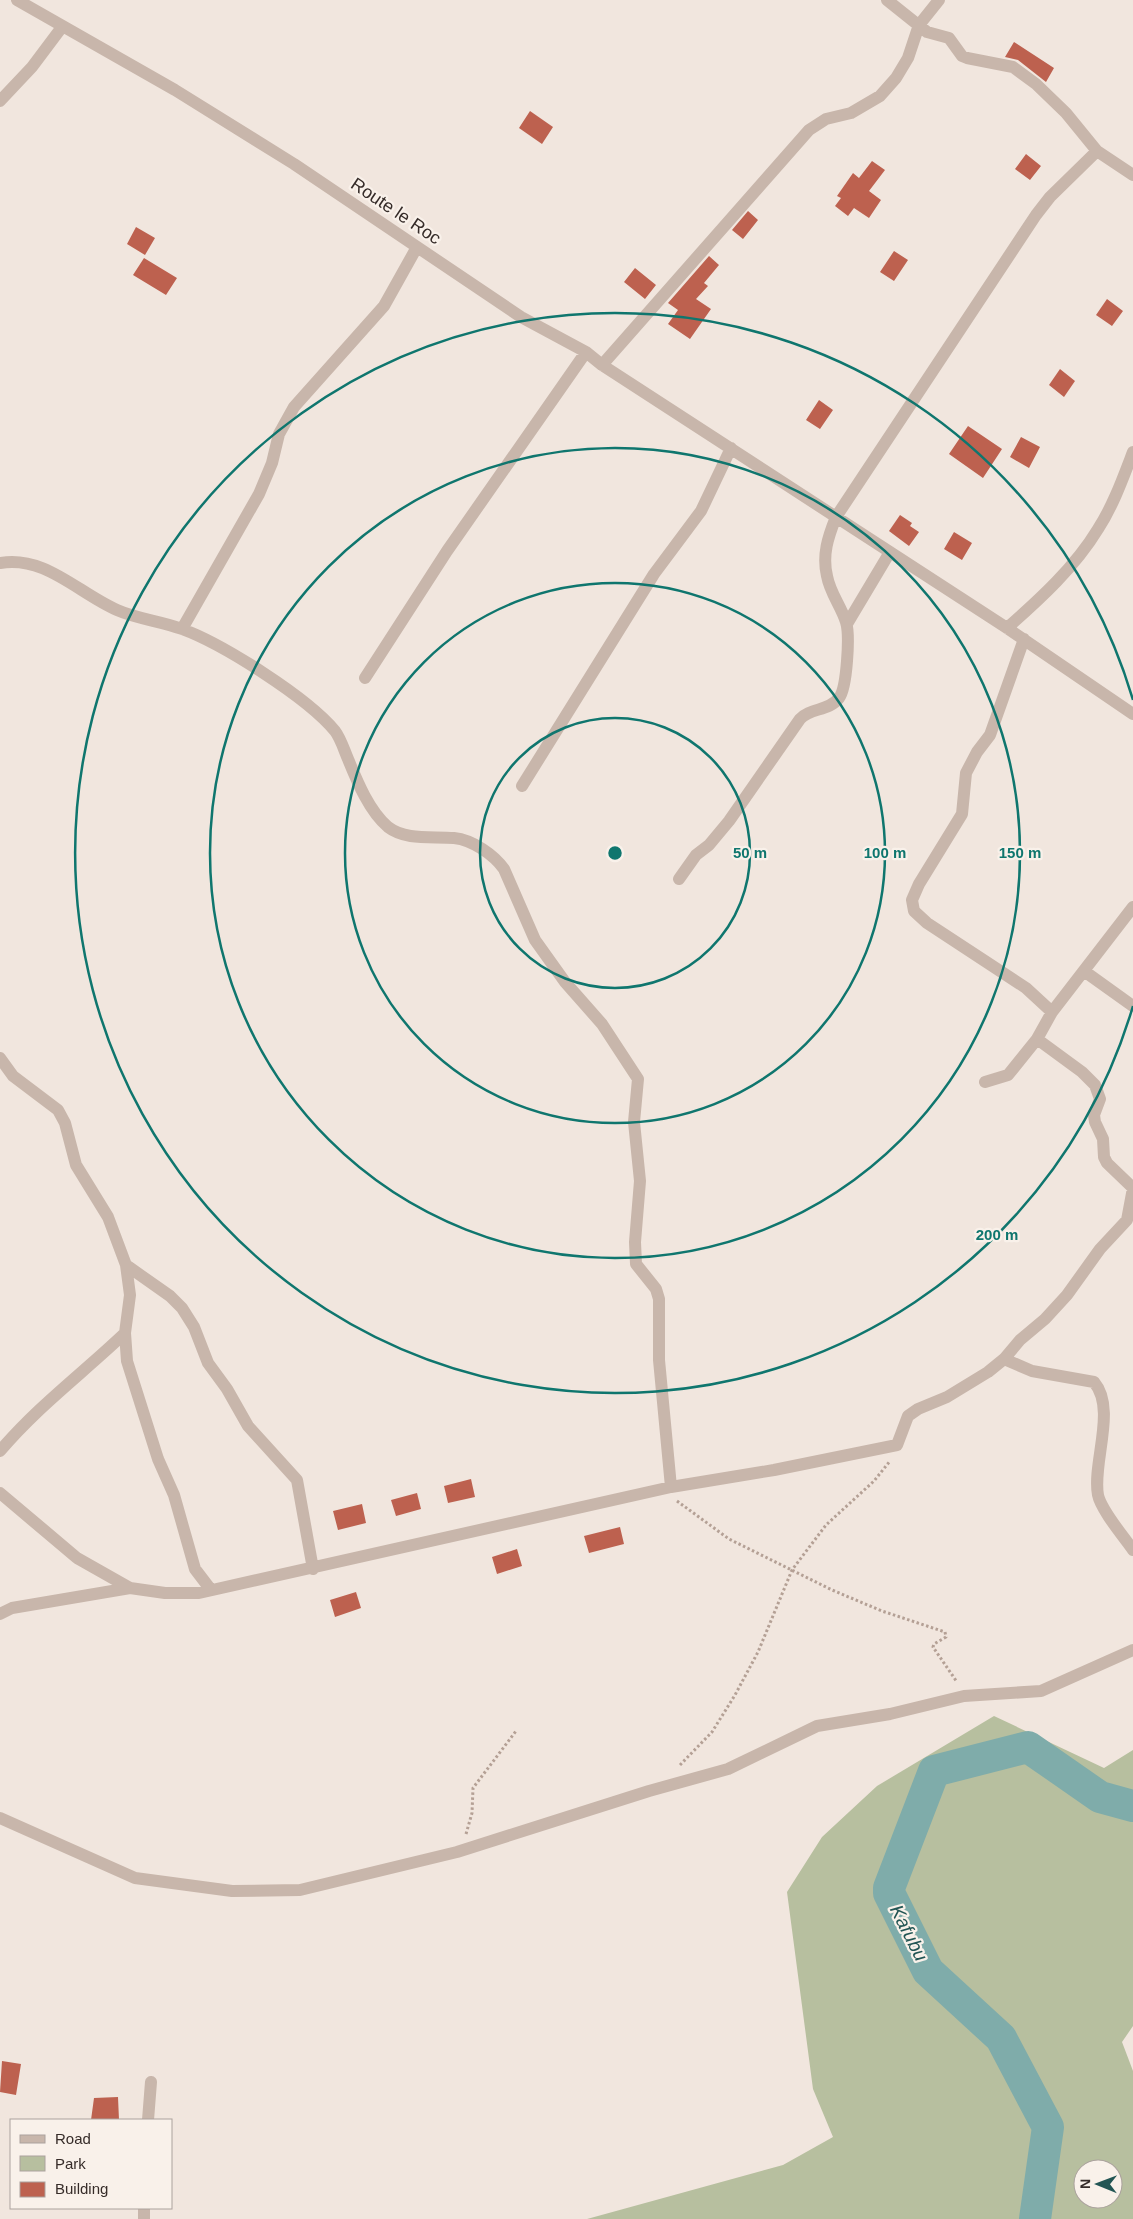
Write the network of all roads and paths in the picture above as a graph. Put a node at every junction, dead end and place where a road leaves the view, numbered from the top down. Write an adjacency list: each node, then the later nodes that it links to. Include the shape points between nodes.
1 (887, 0): 4 (street)
2 (938, 0): 4 (street)
3 (24, 2): 5 (street, Route le Roc)
4 (918, 26): 7 (street, via 949,38 962,56 1013,67 1066,113); 11 (street, via 908,58 880,96 851,113 826,120 809,130)
5 (62, 27): 6 (street, via 32,67); 9 (street, Route le Roc, via 175,90 294,164)
6 (0, 101)
7 (1097, 151): 8 (street); 14 (street, via 1036,215)
8 (1133, 175)
9 (417, 247): 10 (street, Route le Roc, via 521,317); 19 (street, via 384,306 294,407 280,434 259,494)
10 (586, 352): 11 (street, Route le Roc); 21 (street, via 447,551)
11 (602, 365): 12 (street, Route le Roc)
12 (731, 448): 14 (street, Route le Roc); 23 (street, via 701,512 646,586)
13 (1133, 452): 18 (street, via 1098,528 1085,548 1033,605)
14 (836, 517): 15 (street, Route le Roc); 17 (street, via 826,542 826,575)
15 (890, 552): 17 (street); 18 (street, Route le Roc)
16 (0, 563): 19 (street, via 26,563 50,570 118,610)
17 (847, 624): 24 (street, via 846,683 840,697 830,706 805,713 729,821 696,855)
18 (1006, 628): 20 (street, Route le Roc)
19 (182, 629): 38 (street, via 212,642 319,714 337,733 356,780 388,827 404,835 456,838 484,850 497,860 535,940 565,982 602,1024 634,1071 638,1079 634,1122 640,1180 636,1264 656,1289 659,1298 659,1360)
20 (1024, 639): 22 (street, Route le Roc); 28 (street, via 990,735 966,773 962,814 912,900 914,911 927,923 1026,988)
21 (365, 678)
22 (1133, 714)
23 (522, 786)
24 (679, 879)
25 (1133, 907): 26 (street)
26 (1084, 971): 27 (street); 28 (street)
27 (1133, 1006)
28 (1052, 1012): 29 (street)
29 (1037, 1039): 31 (street, via 1008,1075); 32 (street, via 1095,1085 1100,1099 1094,1115 1103,1139 1104,1157)
30 (0, 1058): 33 (street, via 13,1076 58,1110 65,1122 76,1165 108,1217)
31 (985, 1082)
32 (1133, 1188): 35 (street, via 1127,1220 1100,1249 1061,1301)
33 (126, 1265): 34 (street, via 130,1296); 42 (street, via 182,1308 194,1327 208,1363 248,1426 297,1480)
34 (125, 1333): 37 (street, via 44,1405); 45 (street, via 127,1361 158,1459 174,1495 196,1569)
35 (1004, 1359): 36 (street, via 947,1397 908,1416); 41 (street, via 1032,1371 1094,1382 1100,1390 1102,1431 1096,1482 1098,1498)
36 (897, 1445): 38 (street); 43 (path, via 888,1464 874,1481 826,1525)
37 (0, 1451)
38 (671, 1487): 42 (street)
39 (0, 1493): 44 (street, via 77,1558)
40 (675, 1500): 43 (path, via 729,1539)
41 (1133, 1550)
42 (313, 1569): 45 (street)
43 (792, 1570): 48 (path, via 882,1611 945,1632 946,1637 933,1647); 50 (path, via 758,1652 735,1695 712,1732)
44 (130, 1588): 45 (street, via 165,1594); 46 (street, via 12,1608)
45 (211, 1590)
46 (0, 1614)
47 (1133, 1650): 48 (street, via 1041,1692)
48 (964, 1696): 52 (street, via 890,1714 817,1726 728,1769)
49 (516, 1731): 52 (path, via 473,1788 470,1821)
50 (676, 1769)
51 (0, 1818): 52 (street, via 135,1878 232,1891 300,1890)
52 (456, 1852)
53 (151, 2082): 54 (street)
54 (148, 2119)

